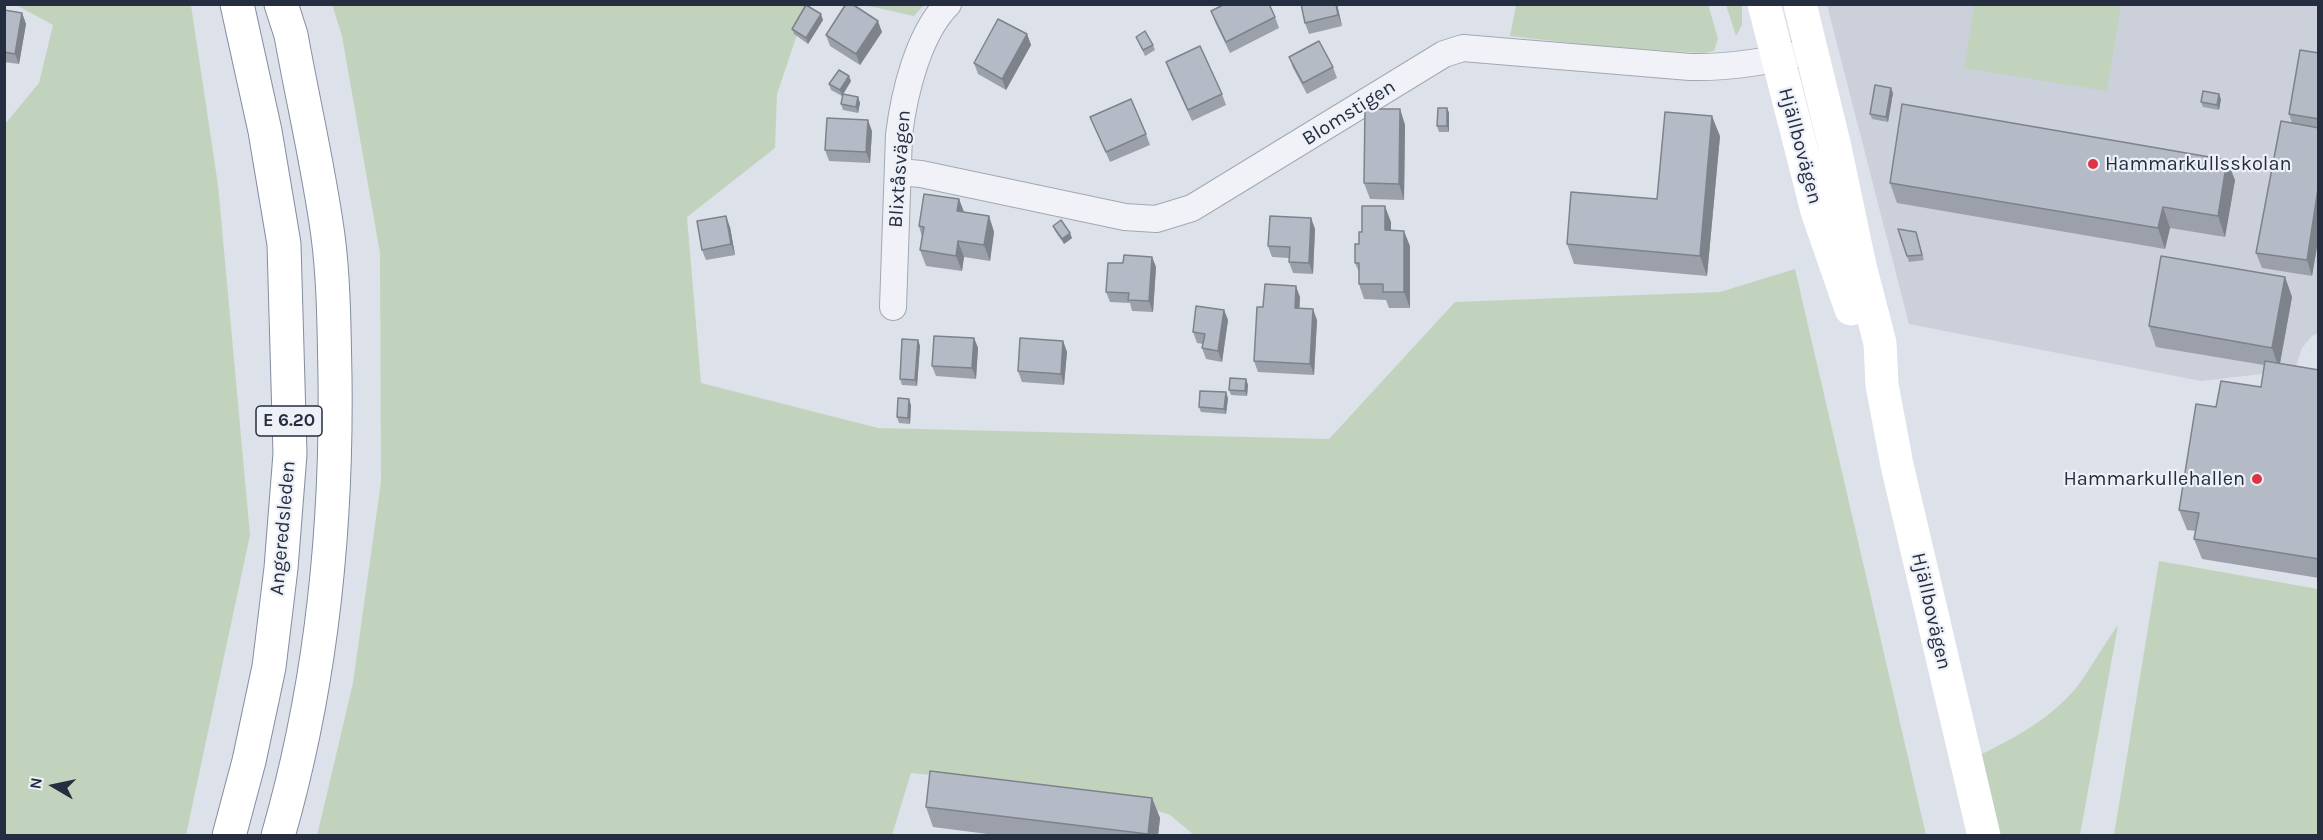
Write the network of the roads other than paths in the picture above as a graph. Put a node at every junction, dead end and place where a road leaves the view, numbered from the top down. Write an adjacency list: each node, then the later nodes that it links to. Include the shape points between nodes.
1 (237, 4): 11 (main road, Angeredsleden / E 6.20, via 265,131 284,244 290,454 268,667)
2 (282, 4): 12 (main road, E 6.20, via 328,237 336,448 332,521 313,687)
3 (948, 4): 8 (street, Blixtåsvägen, via 930,29 917,58 903,108)
4 (1764, 4): 7 (main road, Hjällbovägen)
5 (1800, 4): 6 (main road, Hjällbovägen)
6 (1812, 51): 7 (street, Blomstigen); 10 (main road, Hjällbovägen, via 1880,343)
7 (1777, 59): 8 (street, Blomstigen, via 1716,68 1463,48 1444,54 1192,208 1156,219 1125,217); 10 (main road, Hjällbovägen, via 1817,211 1864,346)
8 (899, 172): 9 (street, Blixtåsvägen)
9 (893, 307)
10 (1882, 385): 13 (main road, Hjällbovägen, via 1897,465)
11 (229, 836)
12 (278, 836)
13 (1984, 836)

